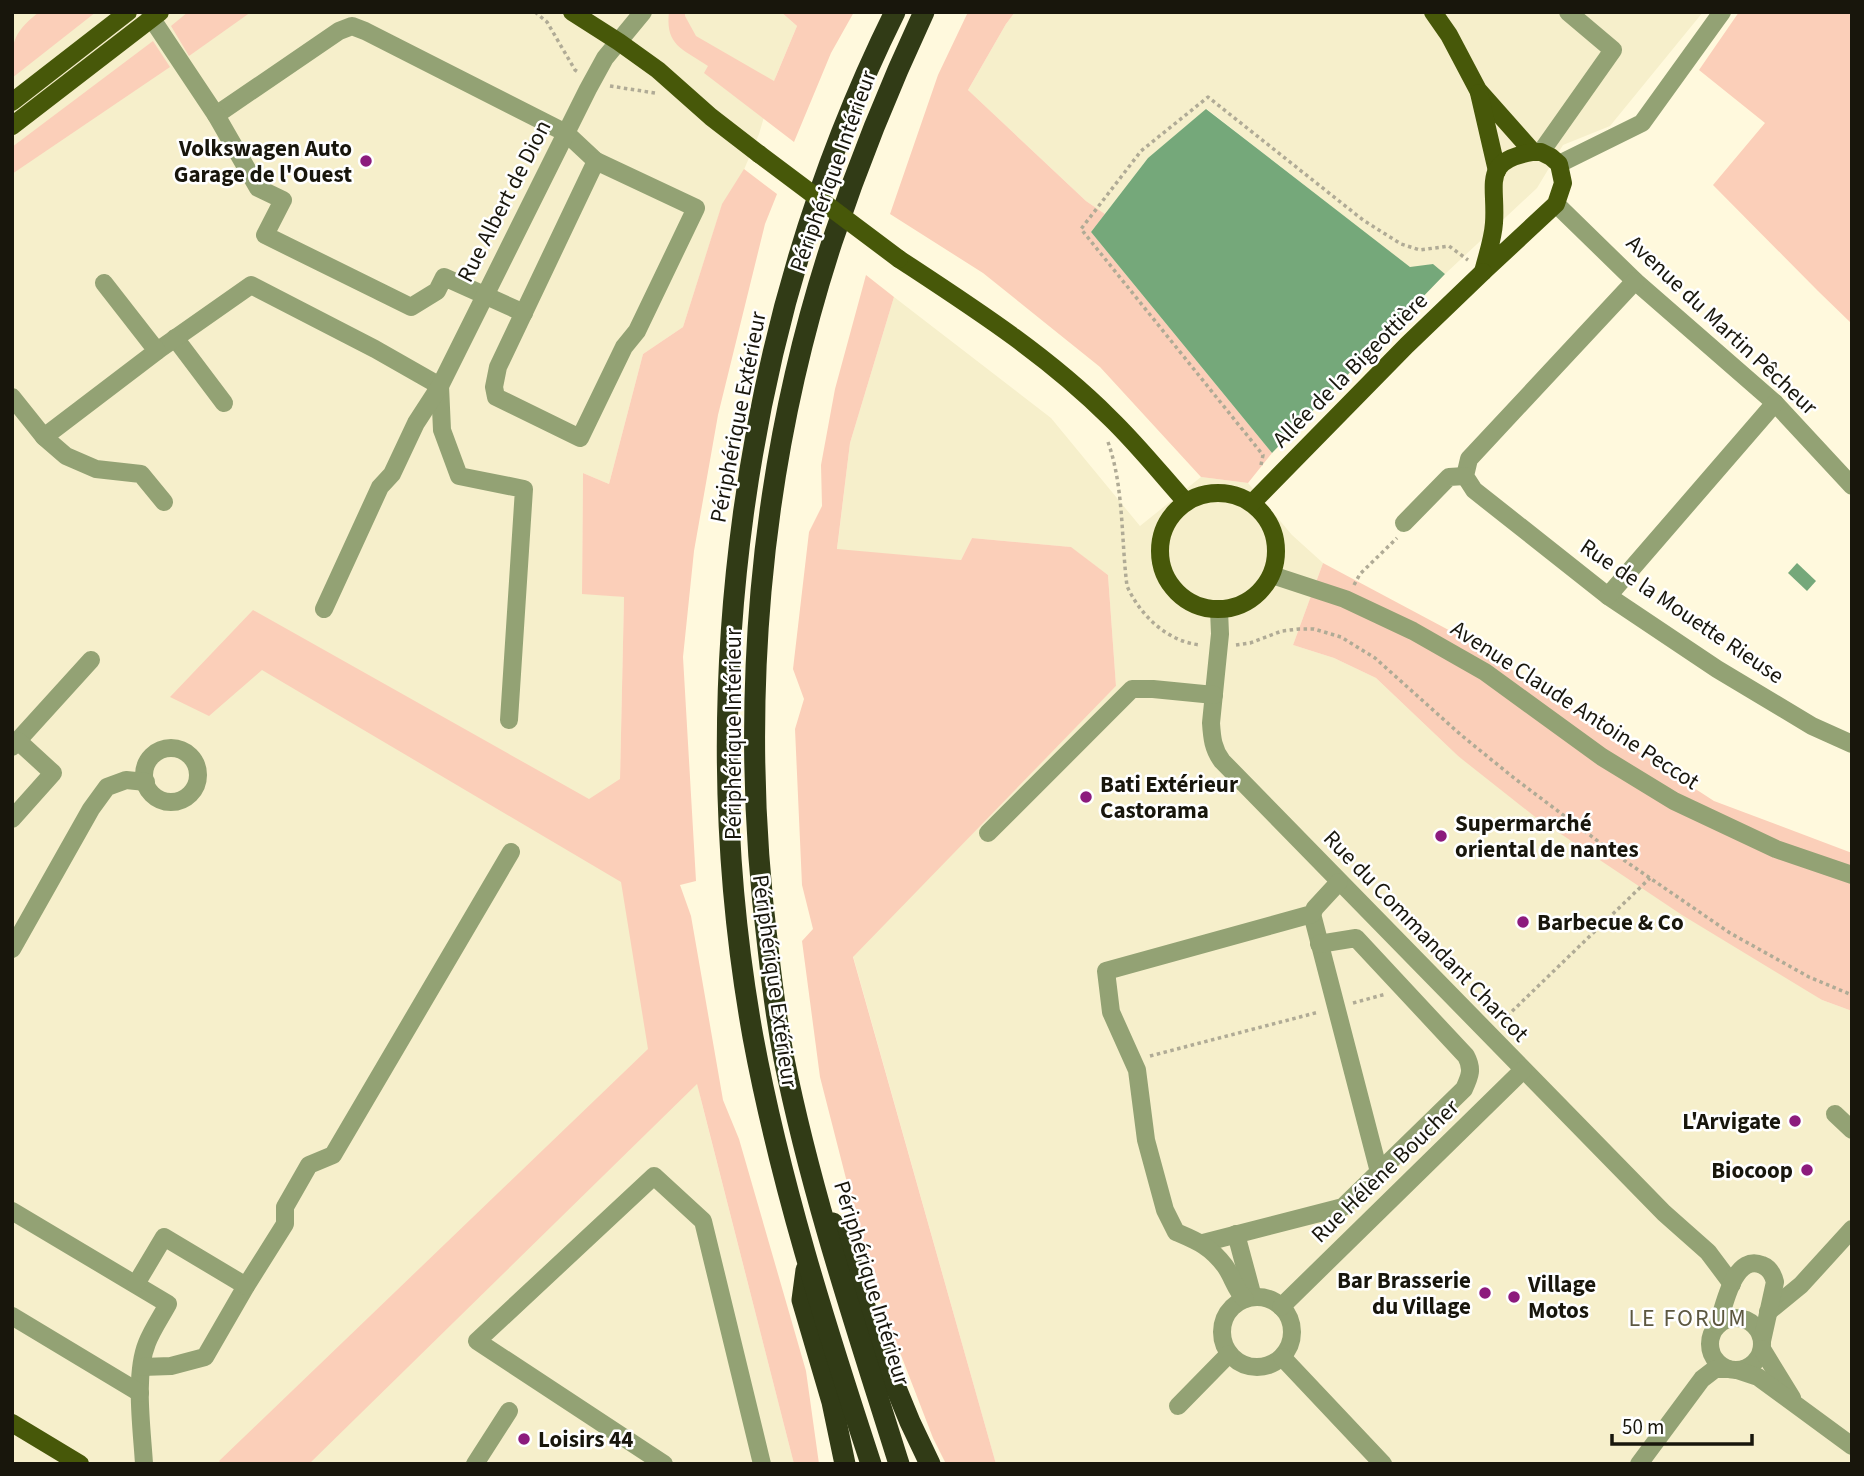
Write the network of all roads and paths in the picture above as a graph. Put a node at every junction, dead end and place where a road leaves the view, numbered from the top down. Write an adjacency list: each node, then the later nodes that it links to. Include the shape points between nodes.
1 (128, 12): 17 (main road)
2 (535, 12): 14 (path, via 547,22 575,70)
3 (572, 12): 12 (main road)
4 (643, 12): 12 (street, Rue Albert de Dion)
5 (879, 12): 13 (highway, via 866,40)
6 (895, 12): 13 (highway, Périphérique Extérieur)
7 (924, 12): 77 (highway, Périphérique Intérieur, via 866,146 813,305 784,432 762,585 755,759 763,909 784,1057)
8 (1433, 12): 15 (main road)
9 (1568, 12): 21 (street, via 1614,50)
10 (1722, 12): 23 (street, via 1642,123)
11 (154, 14): 18 (street); 19 (main road)
12 (619, 42): 14 (street, Rue Albert de Dion); 43 (main road, bridge, via 898,259 1042,357 1110,418)
13 (867, 72): 82 (highway, Périphérique Extérieur, via 811,219 768,376 750,470 729,657 730,840 746,988 765,1094)
14 (593, 80): 16 (path); 20 (street, Rue Albert de Dion)
15 (1478, 90): 21 (main road); 24 (main road)
16 (663, 96)
17 (12, 102)
18 (216, 115): 20 (street, via 352,26); 29 (street, via 258,188 283,200 265,235 411,307 437,291 444,277)
19 (12, 126)
20 (566, 133): 22 (street); 29 (street, Rue Albert de Dion)
21 (1537, 152): 23 (main road); 24 (main road, via 1518,154)
22 (596, 161): 30 (street); 30 (street, via 696,208 580,438 496,397 498,367)
23 (1559, 164): 25 (main road, via 1563,183)
24 (1497, 171): 26 (main road, via 1492,180 1494,225)
25 (1556, 204): 26 (main road, Allée de la Bigeottière); 27 (street, Avenue du Martin Pêcheur)
26 (1483, 272): 39 (path, via 1449,246 1420,250 1401,244 1363,220 1208,97 1141,151 1081,229 1263,455); 44 (main road, Allée de la Bigeottière)
27 (1635, 281): 36 (street, Avenue du Martin Pêcheur); 40 (street, via 1469,459)
28 (104, 283): 32 (street)
29 (484, 296): 30 (street); 33 (street, Rue Albert de Dion)
30 (524, 313)
31 (176, 338): 32 (street); 33 (street, via 251,285); 35 (street)
32 (157, 351): 37 (street)
33 (440, 386): 49 (street, Rue Albert de Dion, via 380,487); 54 (street, via 442,430 459,476 524,489)
34 (12, 397): 37 (street)
35 (224, 403)
36 (1775, 403): 41 (street, Avenue du Martin Pêcheur); 48 (street)
37 (44, 437): 42 (street, via 66,456 96,469 141,474)
38 (1106, 437): 51 (path, via 1113,456 1133,599 1172,636)
39 (1261, 465)
40 (1465, 476): 45 (street, via 1449,477); 48 (street, Rue de la Mouette Rieuse, via 1474,490)
41 (1852, 486)
42 (164, 502)
43 (1186, 502): 44 (main road, via 1219,492); 50 (main road, via 1170,516 1161,536 1159,558 1179,595 1198,606)
44 (1252, 503): 46 (main road, via 1275,536)
45 (1404, 523): 47 (path, via 1401,534)
46 (1272, 575): 50 (main road, via 1250,600); 61 (street, Avenue Claude Antoine Peccot, via 1345,599 1413,631 1485,672 1602,757 1674,801 1776,849)
47 (1354, 585)
48 (1608, 596): 56 (street, Rue de la Mouette Rieuse, via 1717,669 1812,726)
49 (324, 609)
50 (1219, 610): 51 (street, Rue du Commandant Charcot)
51 (1219, 646): 53 (street, Rue du Commandant Charcot); 62 (path, via 1250,643 1299,629 1341,637 1375,658 1561,815)
52 (91, 660): 55 (street)
53 (1214, 695): 59 (street, via 1132,689); 63 (street, Rue du Commandant Charcot, via 1216,753)
54 (509, 720)
55 (15, 744): 58 (street, via 53,773)
56 (1852, 744)
57 (146, 782): 66 (street, via 126,780 107,787)
58 (12, 819)
59 (988, 833)
60 (511, 852): 88 (street, via 332,1155 309,1166 285,1208 285,1224)
61 (1852, 875)
62 (1650, 878): 68 (path, via 1730,933 1809,978); 70 (path)
63 (1339, 883): 64 (street); 70 (street, Rue du Commandant Charcot)
64 (1312, 914): 65 (street); 71 (street, via 1106,971 1111,1012)
65 (1319, 944): 67 (street, via 1356,938); 69 (street)
66 (12, 949)
67 (1404, 989): 69 (path); 75 (street, via 1466,1056 1472,1074 1464,1089)
68 (1852, 995)
69 (1335, 1007): 71 (path, via 1147,1057); 75 (street)
70 (1488, 1035): 72 (street, Rue du Commandant Charcot)
71 (1137, 1070): 80 (street, via 1146,1140 1165,1210 1176,1232)
72 (1523, 1070): 81 (street, Rue du Commandant Charcot); 90 (street, Rue Hélène Boucher)
73 (1835, 1114): 74 (street)
74 (1852, 1130)
75 (1379, 1172): 79 (street, via 1343,1207)
76 (12, 1211): 85 (street)
77 (822, 1211): 114 (highway, Périphérique Intérieur); 115 (highway, via 844,1235 873,1332)
78 (1852, 1229): 87 (street)
79 (1236, 1234): 80 (street); 89 (street)
80 (1203, 1243): 89 (street, via 1225,1267 1239,1294)
81 (1708, 1252): 83 (street, Rue du Commandant Charcot); 86 (street, Rue du Commandant Charcot)
82 (807, 1261): 112 (highway, via 802,1300); 113 (highway, Périphérique Extérieur)
83 (1749, 1264): 84 (street, Rue du Commandant Charcot, via 1763,1265); 86 (street, via 1738,1271)
84 (1773, 1274): 87 (street, Rue du Commandant Charcot); 91 (street)
85 (136, 1284): 88 (street, via 164,1237); 98 (street, via 168,1304 146,1345)
86 (1732, 1284): 93 (street)
87 (1801, 1285): 91 (street)
88 (246, 1286): 98 (street, via 205,1357 171,1366)
89 (1249, 1298): 90 (street, via 1268,1299); 96 (street, via 1229,1310 1223,1322 1223,1342)
90 (1281, 1307): 97 (street, via 1292,1329)
91 (1768, 1312): 94 (street)
92 (12, 1316): 101 (street)
93 (1718, 1325): 94 (street, via 1728,1318 1745,1319 1758,1330); 95 (street, via 1710,1340)
94 (1762, 1345): 99 (street, via 1753,1364); 102 (street)
95 (1711, 1351): 99 (street, via 1717,1362); 100 (street)
96 (1230, 1353): 97 (street, via 1239,1362 1258,1367); 103 (street)
97 (1282, 1357): 116 (street)
98 (142, 1367): 101 (street)
99 (1733, 1369): 100 (street, via 1715,1369); 102 (street, via 1758,1377)
100 (1702, 1379): 117 (street)
101 (140, 1393): 108 (street)
102 (1795, 1404): 106 (street)
103 (1178, 1406)
104 (509, 1411): 109 (street)
105 (12, 1423): 107 (main road)
106 (1852, 1447)
107 (80, 1464)
108 (144, 1464)
109 (475, 1464)
110 (664, 1464): 111 (street, via 477,1341 654,1175 703,1221)
111 (762, 1464)
112 (845, 1464)
113 (871, 1464)
114 (899, 1464)
115 (930, 1464)
116 (1383, 1464)
117 (1639, 1464)

